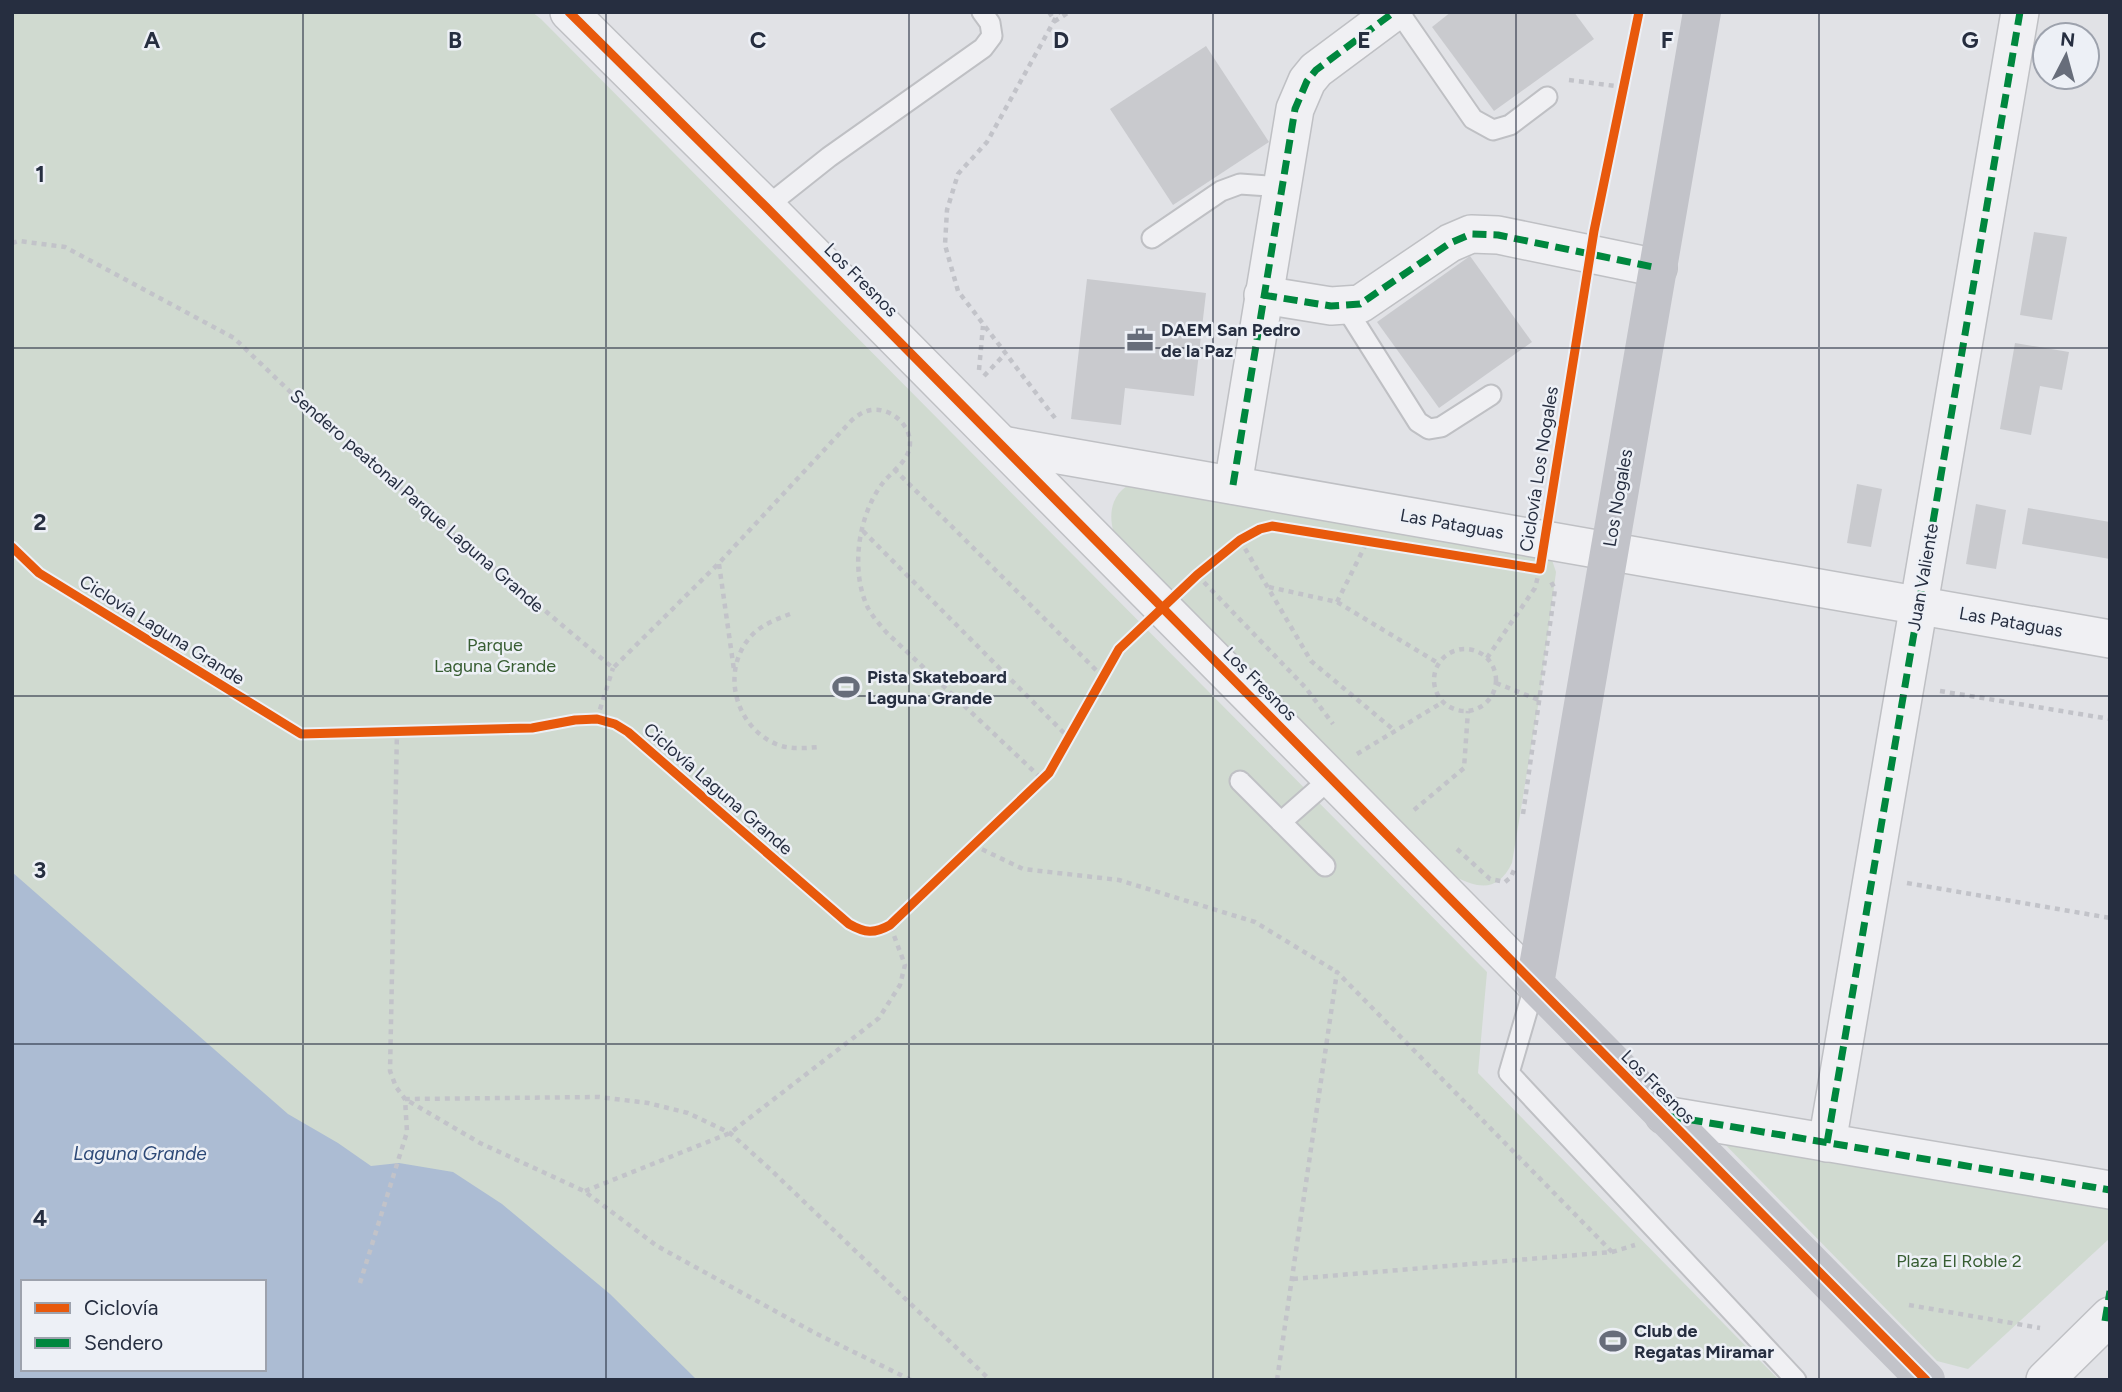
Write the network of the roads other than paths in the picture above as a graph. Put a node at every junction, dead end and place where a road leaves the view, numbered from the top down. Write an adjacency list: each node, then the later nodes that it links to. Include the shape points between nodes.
1 (569, 12): 9 (street, Los Fresnos)
2 (982, 12): 9 (lane, via 992,36 983,48)
3 (1394, 12): 8 (street, via 1327,60 1307,81 1295,109)
4 (1399, 12): 7 (lane, via 1473,118 1493,130 1510,125)
5 (1702, 12): 11 (street, Los Nogales)
6 (2020, 12): 18 (street, Juan Valiente)
7 (1547, 97)
8 (1281, 187): 10 (lane, via 1240,184 1221,191); 12 (street)
9 (766, 207): 15 (street, Los Fresnos)
10 (1152, 238)
11 (1658, 268): 13 (street, via 1498,235 1471,234 1450,243 1360,304); 17 (street, Los Nogales)
12 (1263, 295): 13 (street); 16 (street)
13 (1344, 305): 14 (lane, via 1418,422 1429,429 1441,427)
14 (1491, 395)
15 (1002, 445): 16 (street, Las Pataguas); 20 (street, Los Fresnos, via 1163,608)
16 (1233, 485): 17 (street, Las Pataguas)
17 (1609, 552): 18 (street, Las Pataguas); 24 (street, Los Nogales)
18 (1919, 606): 19 (street, Las Pataguas); 26 (street, Juan Valiente)
19 (2110, 639)
20 (1344, 766): 22 (lane); 24 (street, Los Fresnos)
21 (1240, 780): 22 (lane)
22 (1282, 822): 23 (lane)
23 (1325, 866)
24 (1535, 984): 25 (street, Los Fresnos); 29 (lane, via 1509,1073)
25 (1664, 1115): 26 (street, Los Fresnos); 30 (street, Los Fresnos)
26 (1827, 1143): 27 (street, Los Fresnos)
27 (2110, 1190)
28 (2108, 1309): 31 (street)
29 (1796, 1380)
30 (1926, 1380)
31 (2045, 1380)

